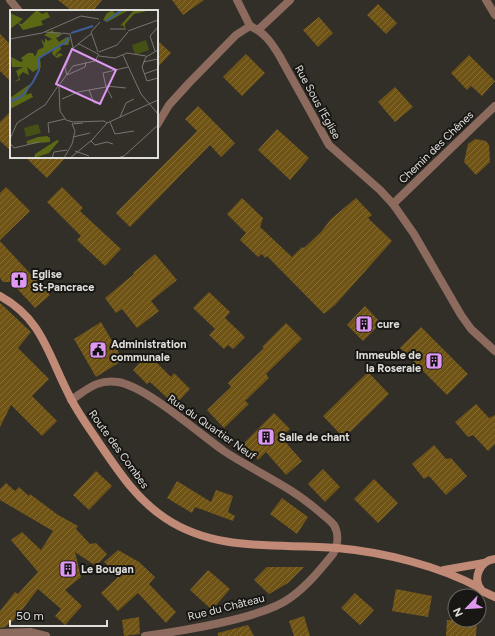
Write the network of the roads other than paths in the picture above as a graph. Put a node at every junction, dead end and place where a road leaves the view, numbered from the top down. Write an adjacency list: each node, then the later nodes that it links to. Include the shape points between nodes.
1 (10, 0): 5 (street)
2 (237, 0): 7 (street)
3 (290, 0): 8 (street)
4 (486, 0): 6 (street)
5 (18, 10)
6 (495, 15)
7 (250, 26): 8 (street, Rue Sous l'Eglise); 10 (street, via 236,35 169,104)
8 (258, 30): 11 (street, Rue Sous l'Eglise, via 270,41 279,55 329,144)
9 (495, 106): 11 (street, Chemin des Chênes)
10 (158, 123)
11 (393, 204): 13 (street, Rue Sous l'Eglise, via 414,234 461,315 471,329)
12 (0, 296): 14 (street, Route des Combes, via 24,312 37,328)
13 (495, 351)
14 (71, 400): 15 (street, Route des Combes, via 135,492 156,512 175,524 208,538 229,543); 15 (street, Rue du Quartier Neuf, via 88,387 107,381 123,383 138,389 224,451 292,490 312,505 333,524 337,536)
15 (336, 548): 18 (street, Route des Combes, via 372,553); 22 (street, Rue du Château, via 302,589 289,599 264,611)
16 (495, 559): 17 (street, Route des Combes)
17 (484, 563): 18 (street, Route des Combes); 19 (street, via 477,577)
18 (439, 571): 19 (street, Route des Combes)
19 (480, 588)
20 (0, 634): 21 (street, via 30,632)
21 (46, 636)
22 (145, 636)

